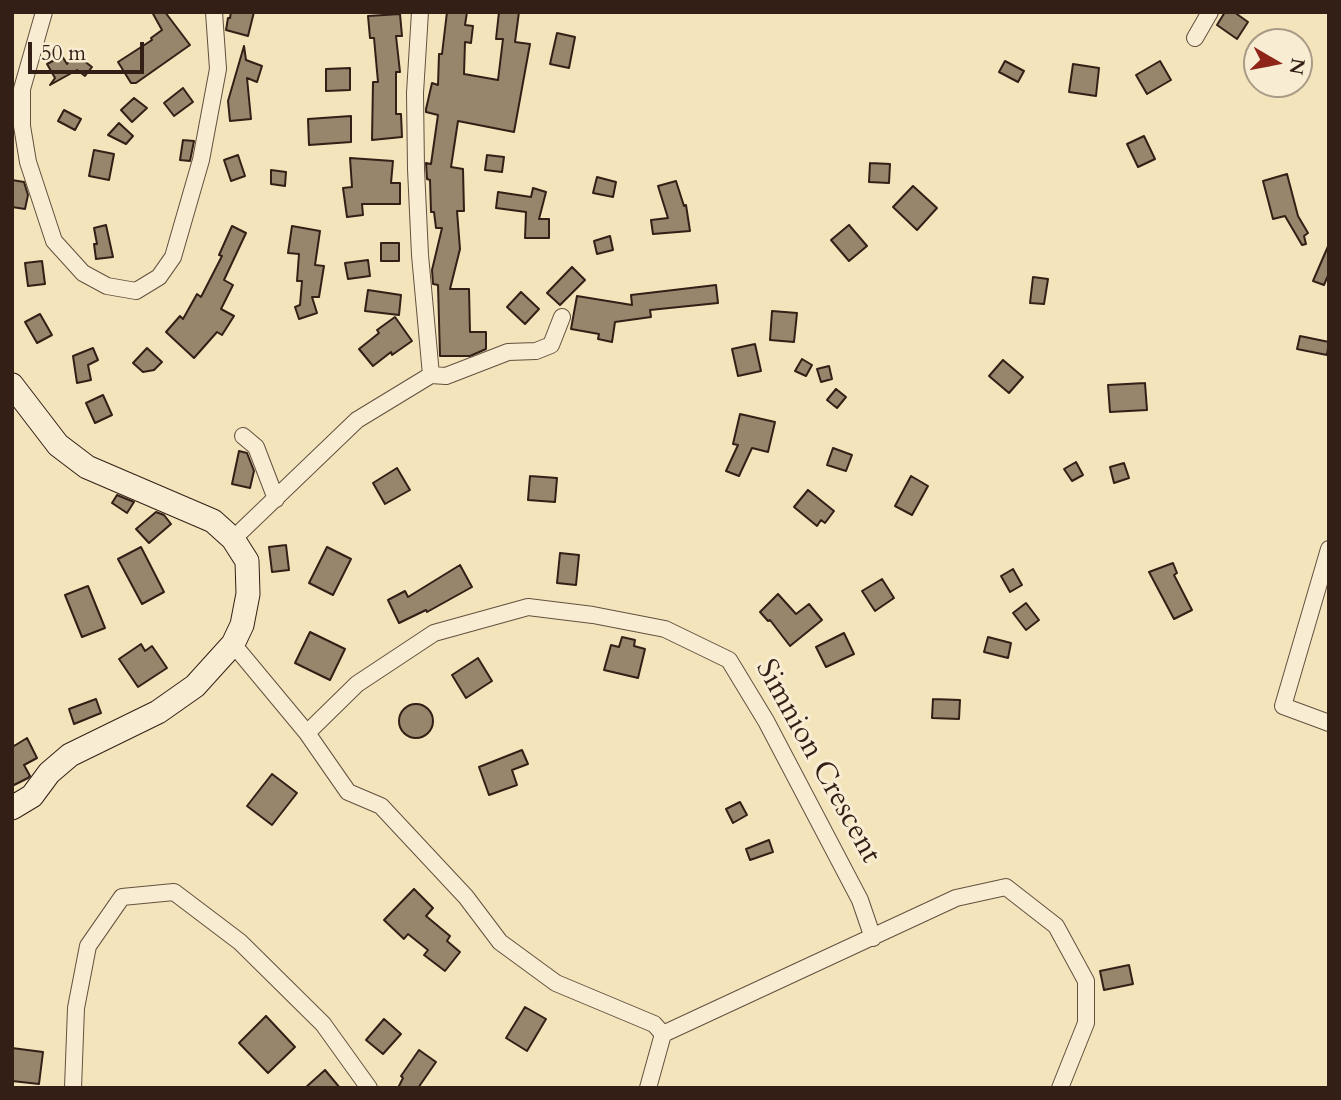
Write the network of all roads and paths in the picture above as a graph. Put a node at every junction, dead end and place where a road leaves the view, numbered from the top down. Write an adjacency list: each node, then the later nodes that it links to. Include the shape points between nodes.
1 (44, 12): 2 (street, via 22,89 22,126 28,162 54,241 83,273 107,286 136,291 159,277 173,257 201,160 218,69)
2 (214, 12)
3 (420, 12): 7 (street, via 416,169)
4 (1210, 12): 5 (street)
5 (1195, 38)
6 (562, 317): 7 (street, via 551,345 536,351 508,352 446,376)
7 (431, 375): 10 (street, via 357,420)
8 (12, 385): 11 (street, via 58,445 87,467 213,521)
9 (243, 436): 10 (street, via 256,447)
10 (276, 499): 11 (street)
11 (233, 539): 13 (street, via 247,561 248,594)
12 (1329, 549): 14 (street, via 1283,706)
13 (233, 644): 15 (street); 16 (street, via 195,687 158,712 70,755 32,796)
14 (1329, 723)
15 (307, 733): 17 (street, Simnion Crescent, via 356,684 434,633 528,607 666,629 729,660 860,900); 18 (street, via 348,792 382,806 466,897 500,942 556,983 654,1024)
16 (12, 808)
17 (873, 938): 18 (street); 22 (street, via 956,898 1006,887 1056,926 1086,981 1086,1023)
18 (663, 1034): 21 (street)
19 (73, 1088): 20 (street, via 76,1008 88,946 122,897 174,892 240,942 323,1024)
20 (369, 1088)
21 (648, 1088)
22 (1060, 1088)

